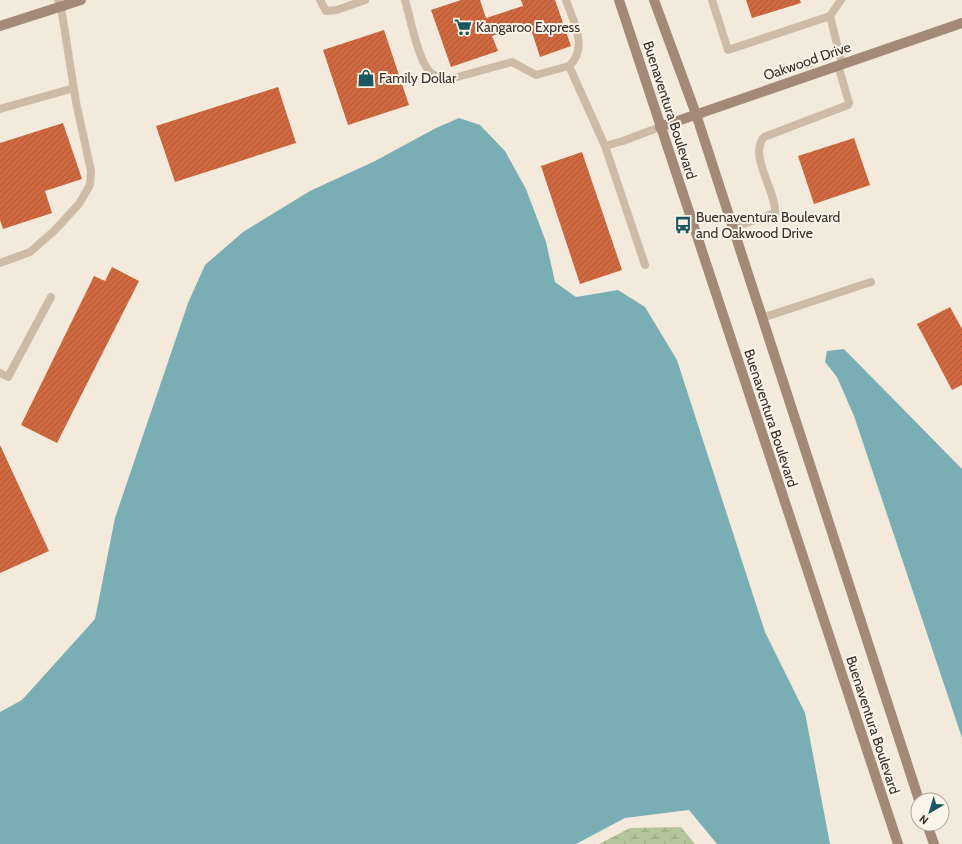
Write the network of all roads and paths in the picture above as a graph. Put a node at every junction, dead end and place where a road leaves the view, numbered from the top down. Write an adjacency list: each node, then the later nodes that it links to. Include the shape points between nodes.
1 (81, 0): 10 (main road)
2 (320, 0): 3 (lane, via 326,12)
3 (365, 0)
4 (405, 0): 15 (lane, via 422,59 430,72 440,78 450,79 512,62 536,75)
5 (566, 0): 15 (lane, via 580,44 575,61)
6 (619, 0): 19 (main road, Buenaventura Boulevard)
7 (654, 0): 18 (main road, Buenaventura Boulevard)
8 (712, 0): 11 (lane, via 728,50)
9 (841, 0): 11 (lane)
10 (59, 3): 13 (main road); 16 (lane)
11 (830, 16): 14 (lane)
12 (962, 23): 14 (main road, Oakwood Drive)
13 (0, 26)
14 (840, 65): 18 (main road, Oakwood Drive); 21 (lane, via 848,106 764,137 760,141 759,153 775,213)
15 (569, 66): 20 (lane)
16 (74, 88): 17 (lane); 22 (lane, via 91,171 90,185 79,204 30,252)
17 (0, 109)
18 (696, 114): 19 (main road, Oakwood Drive); 21 (main road, Buenaventura Boulevard)
19 (660, 127): 20 (lane); 30 (main road, Buenaventura Boulevard)
20 (605, 146): 23 (lane)
21 (732, 228): 26 (main road, Buenaventura Boulevard)
22 (0, 263)
23 (645, 265)
24 (871, 282): 26 (lane)
25 (51, 297): 27 (lane, via 8,377)
26 (762, 318): 28 (main road, Buenaventura Boulevard)
27 (0, 373)
28 (916, 792)
29 (930, 832): 31 (main road)
30 (898, 844)
31 (934, 844)

